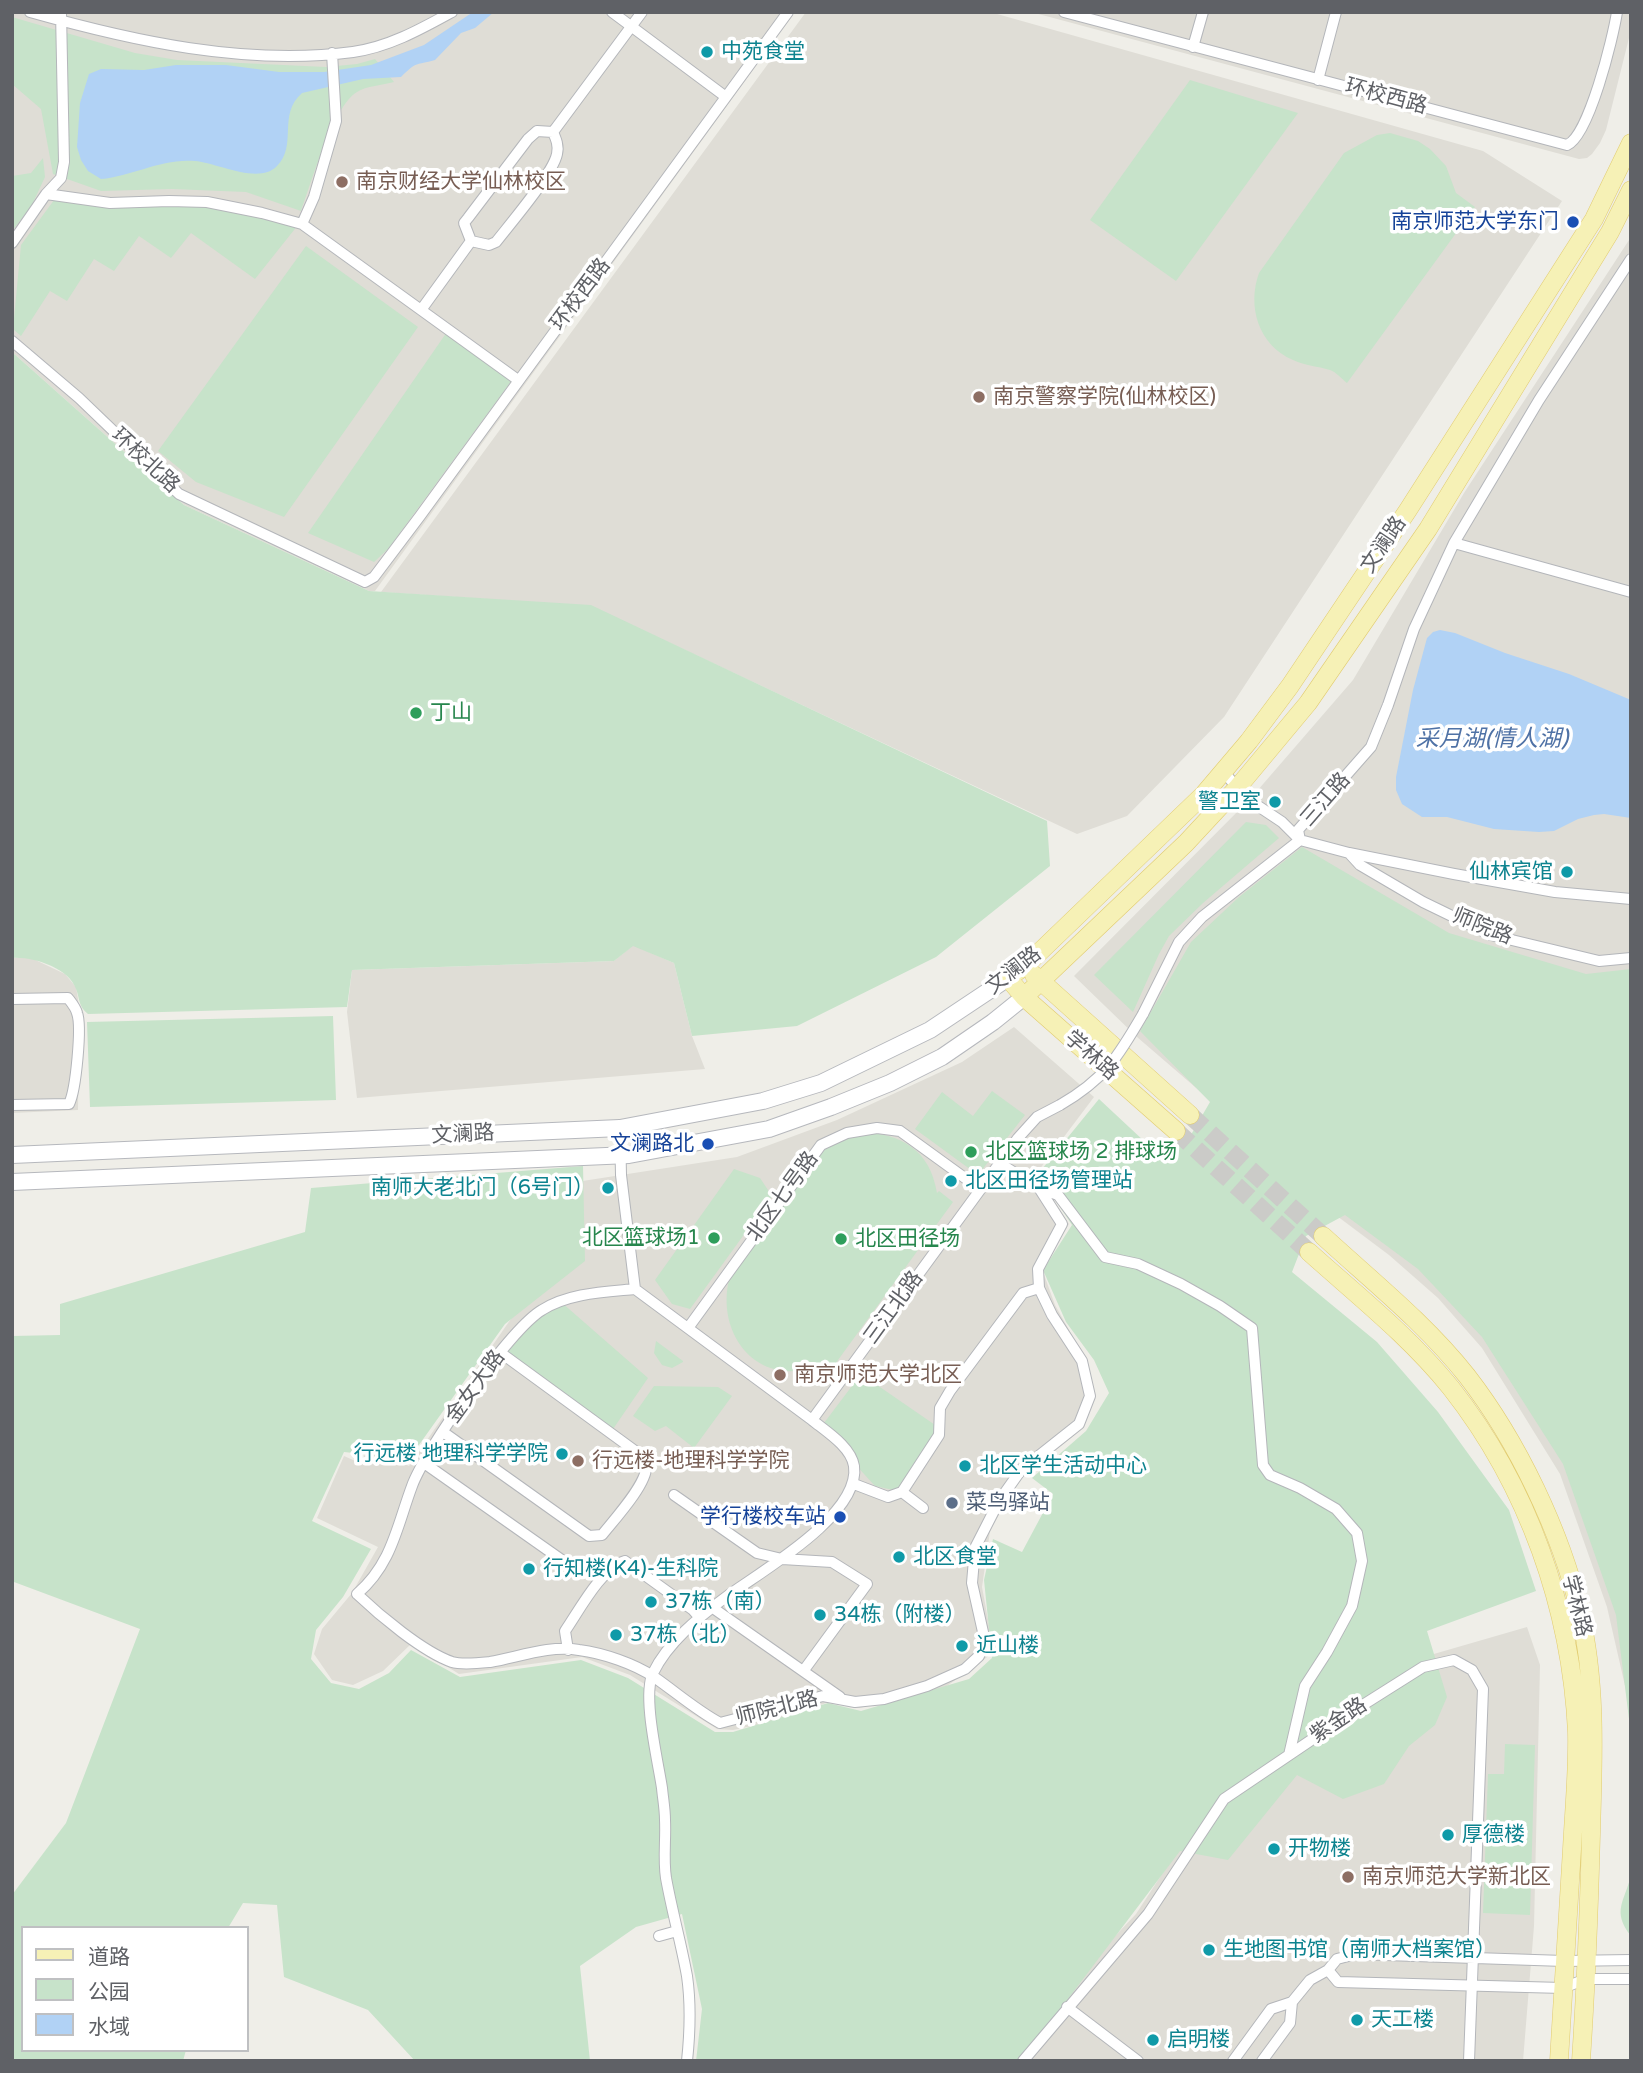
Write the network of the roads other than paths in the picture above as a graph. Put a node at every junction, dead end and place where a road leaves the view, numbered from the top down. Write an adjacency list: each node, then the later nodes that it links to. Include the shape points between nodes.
1 (30, 12): 10 (street)
2 (452, 12): 13 (street, via 408,36 355,52)
3 (612, 12): 11 (street)
4 (642, 12): 11 (street)
5 (788, 12): 15 (street, 环校西路)
6 (1065, 12): 12 (street, 环校西路)
7 (1203, 12): 12 (street)
8 (1336, 12): 14 (street)
9 (1618, 12): 14 (street, 环校西路, via 1592,101 1578,135 1567,145)
10 (61, 17): 13 (street, via 141,40 216,51 285,56); 19 (street, via 64,162 61,178)
11 (632, 26): 15 (street); 16 (street)
12 (1193, 47): 14 (street, 环校西路)
13 (332, 53): 20 (street, via 336,121)
14 (1318, 80)
15 (726, 97): 26 (street, 环校西路)
16 (553, 132): 21 (street, via 537,131 528,139 464,223); 21 (street, via 557,156 530,198 496,242)
17 (1631, 143): 30 (main road, 文澜路, via 1594,219 1408,510 1290,686)
18 (1631, 190): 31 (main road, 文澜路, via 1610,232 1428,529 1308,703)
19 (46, 194): 20 (street, via 110,203 207,202); 22 (street)
20 (302, 224): 24 (street)
21 (471, 242): 24 (street)
22 (12, 243)
23 (1631, 259): 27 (street, 三江路)
24 (421, 310): 26 (street)
25 (12, 341): 28 (street, 环校北路, via 179,494 365,582)
26 (518, 380): 28 (street, 环校西路)
27 (1454, 543): 29 (street); 32 (street, 三江路, via 1414,629 1371,747 1298,830)
28 (374, 577)
29 (1631, 592)
30 (1223, 771): 31 (street, 师院路); 36 (main road, 文澜路)
31 (1238, 787): 32 (street, 师院路); 38 (main road, 文澜路)
32 (1300, 840): 33 (street, 师院路); 41 (street, 三江路, bridge, via 1202,917 1179,942)
33 (1349, 853): 34 (street, 师院路, via 1555,892); 35 (street, 师院路, via 1360,865 1423,902 1491,935 1599,961)
34 (1631, 899)
35 (1631, 958)
36 (1025, 966): 37 (main road, 文澜路); 38 (main road, 学林路)
37 (1008, 978): 39 (main road, 学林路); 45 (main road, 文澜路, via 930,1030 821,1083 763,1101)
38 (1040, 982): 39 (main road, 文澜路); 41 (main road, 学林路)
39 (1024, 996): 42 (main road, 学林路); 48 (main road, 文澜路, via 942,1057 831,1107 769,1129)
40 (12, 999): 43 (street, via 68,998 78,1013 69,1104)
41 (1120, 1053): 42 (street, 三江路, bridge); 44 (main road, 学林路)
42 (1108, 1070): 46 (main road, 学林路); 49 (street, 三江北路, bridge, via 1080,1093 1037,1117)
43 (12, 1105)
44 (1190, 1115)
45 (620, 1128): 47 (main road, 文澜路); 48 (street)
46 (1176, 1131)
47 (12, 1155)
48 (622, 1155): 50 (main road, 文澜路); 56 (street)
49 (999, 1163): 51 (street); 52 (street, 三江北路)
50 (12, 1182)
51 (1039, 1188): 55 (street, via 1062,1224 1038,1269); 75 (street, via 1058,1195 1105,1257 1138,1264 1181,1284 1252,1328 1263,1465 1270,1475 1336,1509 1357,1533 1362,1561 1352,1606 1305,1686)
52 (980, 1189): 57 (street, 北区七号路, via 900,1131 877,1128 847,1133 821,1145); 59 (street, 三江北路)
53 (1323, 1236): 79 (main road, 学林路, via 1425,1330 1466,1376 1503,1430 1563,1557 1580,1613 1595,1732)
54 (1309, 1252): 81 (main road, 学林路, via 1410,1343 1451,1389 1523,1506 1547,1565 1571,1666 1577,1733)
55 (1039, 1288): 63 (street, via 1023,1293 950,1391 940,1408 939,1435); 74 (street, 师院北路, via 1082,1361 1090,1396 1079,1424 1021,1470 975,1548 972,1583 985,1641 979,1656 965,1669 927,1686 884,1699)
56 (635, 1289): 57 (street); 58 (street, 金女大路, via 594,1293 542,1309 524,1323)
57 (688, 1328): 59 (street)
58 (501, 1353): 60 (street, 金女大路); 60 (street, via 642,1456 644,1476 624,1507 602,1535 589,1536)
59 (812, 1420): 62 (street, via 844,1447 854,1464)
60 (443, 1432): 61 (street, 金女大路)
61 (424, 1463): 67 (street, via 576,1570 592,1567); 68 (street, 金女大路, via 394,1543 375,1576)
62 (854, 1484): 63 (street, via 888,1497); 66 (street, via 820,1528)
63 (902, 1492): 65 (street)
64 (674, 1495): 66 (street, via 757,1553)
65 (923, 1508)
66 (782, 1559): 69 (street); 72 (street, via 832,1562 867,1584)
67 (606, 1572): 70 (street, via 625,1561); 71 (street, via 565,1631)
68 (357, 1594): 71 (street, 师院北路, via 396,1627 454,1663)
69 (713, 1608): 70 (street); 72 (street)
70 (700, 1618): 73 (street, via 676,1640)
71 (568, 1650): 73 (street, 师院北路, via 615,1659)
72 (804, 1671): 74 (street)
73 (652, 1675): 74 (street, 师院北路, via 720,1723 822,1696); 76 (street, via 649,1702 665,1816 665,1875)
74 (846, 1700)
75 (1289, 1755): 78 (street, 紫金路, via 1423,1667 1454,1660 1472,1670 1483,1689); 88 (street, 紫金路, via 1224,1799 1148,1914)
76 (677, 1931): 77 (street); 89 (street, via 687,1979)
77 (659, 1936)
78 (1472, 1958): 81 (street); 82 (street, via 1356,1954 1337,1959); 85 (street, 紫金路)
79 (1586, 1959): 80 (street); 81 (street); 83 (main road, 学林路)
80 (1631, 1960)
81 (1564, 1961): 86 (main road, 学林路)
82 (1328, 1969): 85 (street, via 1338,1982); 87 (street, via 1310,1980)
83 (1586, 1979): 84 (street); 86 (street); 96 (main road, 学林路)
84 (1631, 1979)
85 (1471, 1985): 86 (street); 94 (street, 紫金路)
86 (1563, 1988): 95 (main road, 学林路)
87 (1292, 2001): 92 (street, via 1272,2009); 93 (street, via 1290,2023)
88 (1067, 2007): 90 (street, 紫金路); 91 (street)
89 (687, 2061)
90 (1023, 2061)
91 (1138, 2061)
92 (1233, 2061)
93 (1262, 2061)
94 (1469, 2061)
95 (1559, 2061)
96 (1581, 2061)

